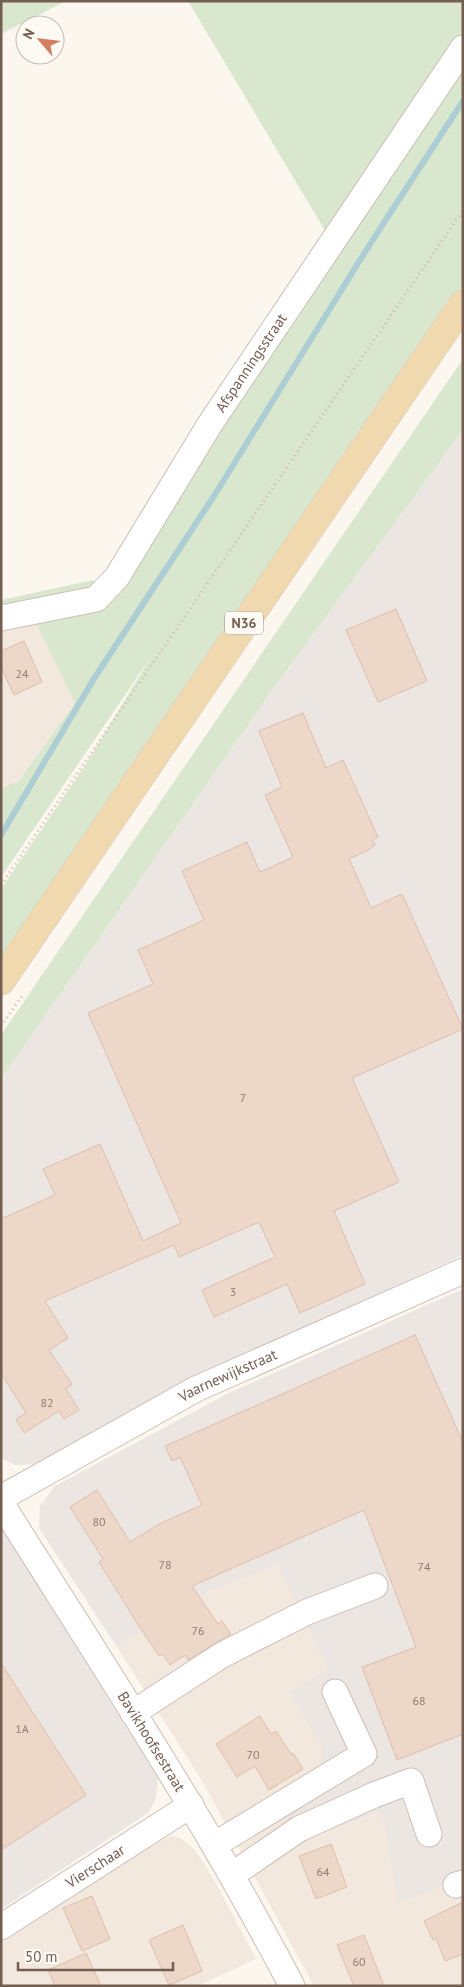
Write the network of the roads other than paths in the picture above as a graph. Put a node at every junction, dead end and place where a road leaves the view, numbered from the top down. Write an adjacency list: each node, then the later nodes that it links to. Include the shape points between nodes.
1 (463, 48): 3 (street, Afspanningsstraat, via 210,424 117,577 96,599)
2 (463, 304): 4 (main road, N36)
3 (1, 618)
4 (1, 981)
5 (463, 1270): 6 (street, Vaarnewijkstraat, via 196,1389)
6 (1, 1498)
7 (1, 1503): 10 (street, Bavikhoofsestraat)
8 (375, 1586): 10 (street, via 307,1612 222,1655)
9 (335, 1692): 13 (street, via 364,1754)
10 (133, 1713): 11 (street, Bavikhoofsestraat)
11 (191, 1806): 13 (street, Bavikhoofsestraat); 15 (street, Vierschaar)
12 (429, 1834): 14 (street, via 411,1781 299,1829)
13 (214, 1844): 14 (street, Bavikhoofsestraat)
14 (232, 1875): 16 (street, Bavikhoofsestraat)
15 (1, 1927)
16 (292, 1986)

